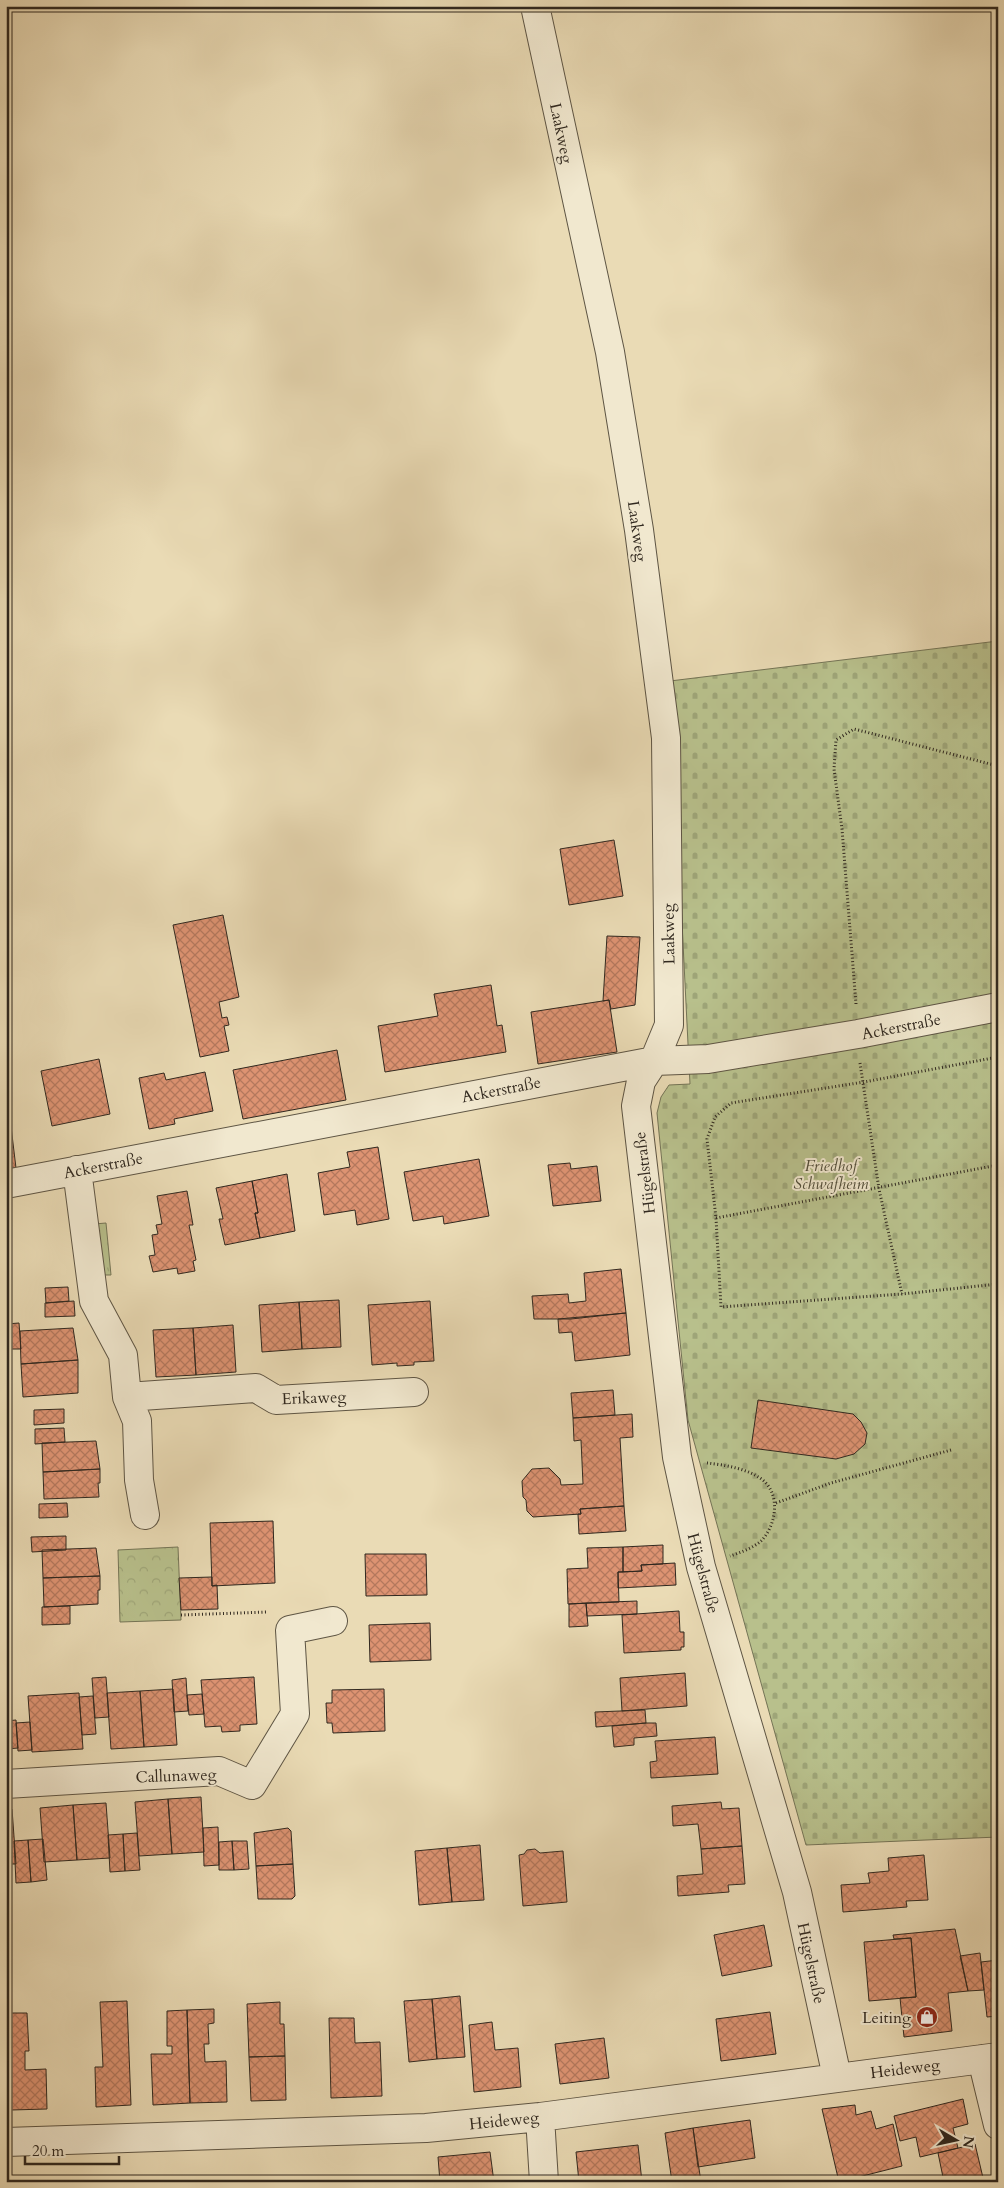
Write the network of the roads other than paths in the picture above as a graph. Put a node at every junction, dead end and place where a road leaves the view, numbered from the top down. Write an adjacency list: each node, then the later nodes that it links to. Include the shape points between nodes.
1 (535, 6): 3 (street, Laakweg, via 610,352 639,530 666,738 669,1026)
2 (998, 1007): 3 (street, Ackerstraße, via 708,1059)
3 (654, 1061): 4 (street, Ackerstraße); 12 (street, Hügelstraße, via 641,1081 636,1106 678,1457 701,1567 796,1892)
4 (77, 1170): 5 (street, Ackerstraße); 7 (street, via 94,1301 122,1356)
5 (6, 1184)
6 (414, 1392): 7 (street, Erikaweg, via 276,1400 256,1388)
7 (127, 1396): 8 (street, via 137,1421 139,1480)
8 (145, 1515)
9 (333, 1621): 10 (street, Callunaweg, via 290,1630 295,1714 252,1785 219,1771)
10 (6, 1784)
11 (990, 2058): 12 (street, Heideweg); 14 (street)
12 (837, 2077): 13 (street, Heideweg)
13 (540, 2117): 15 (street, Heideweg, via 426,2128); 16 (street)
14 (998, 2125)
15 (6, 2142)
16 (544, 2182)

